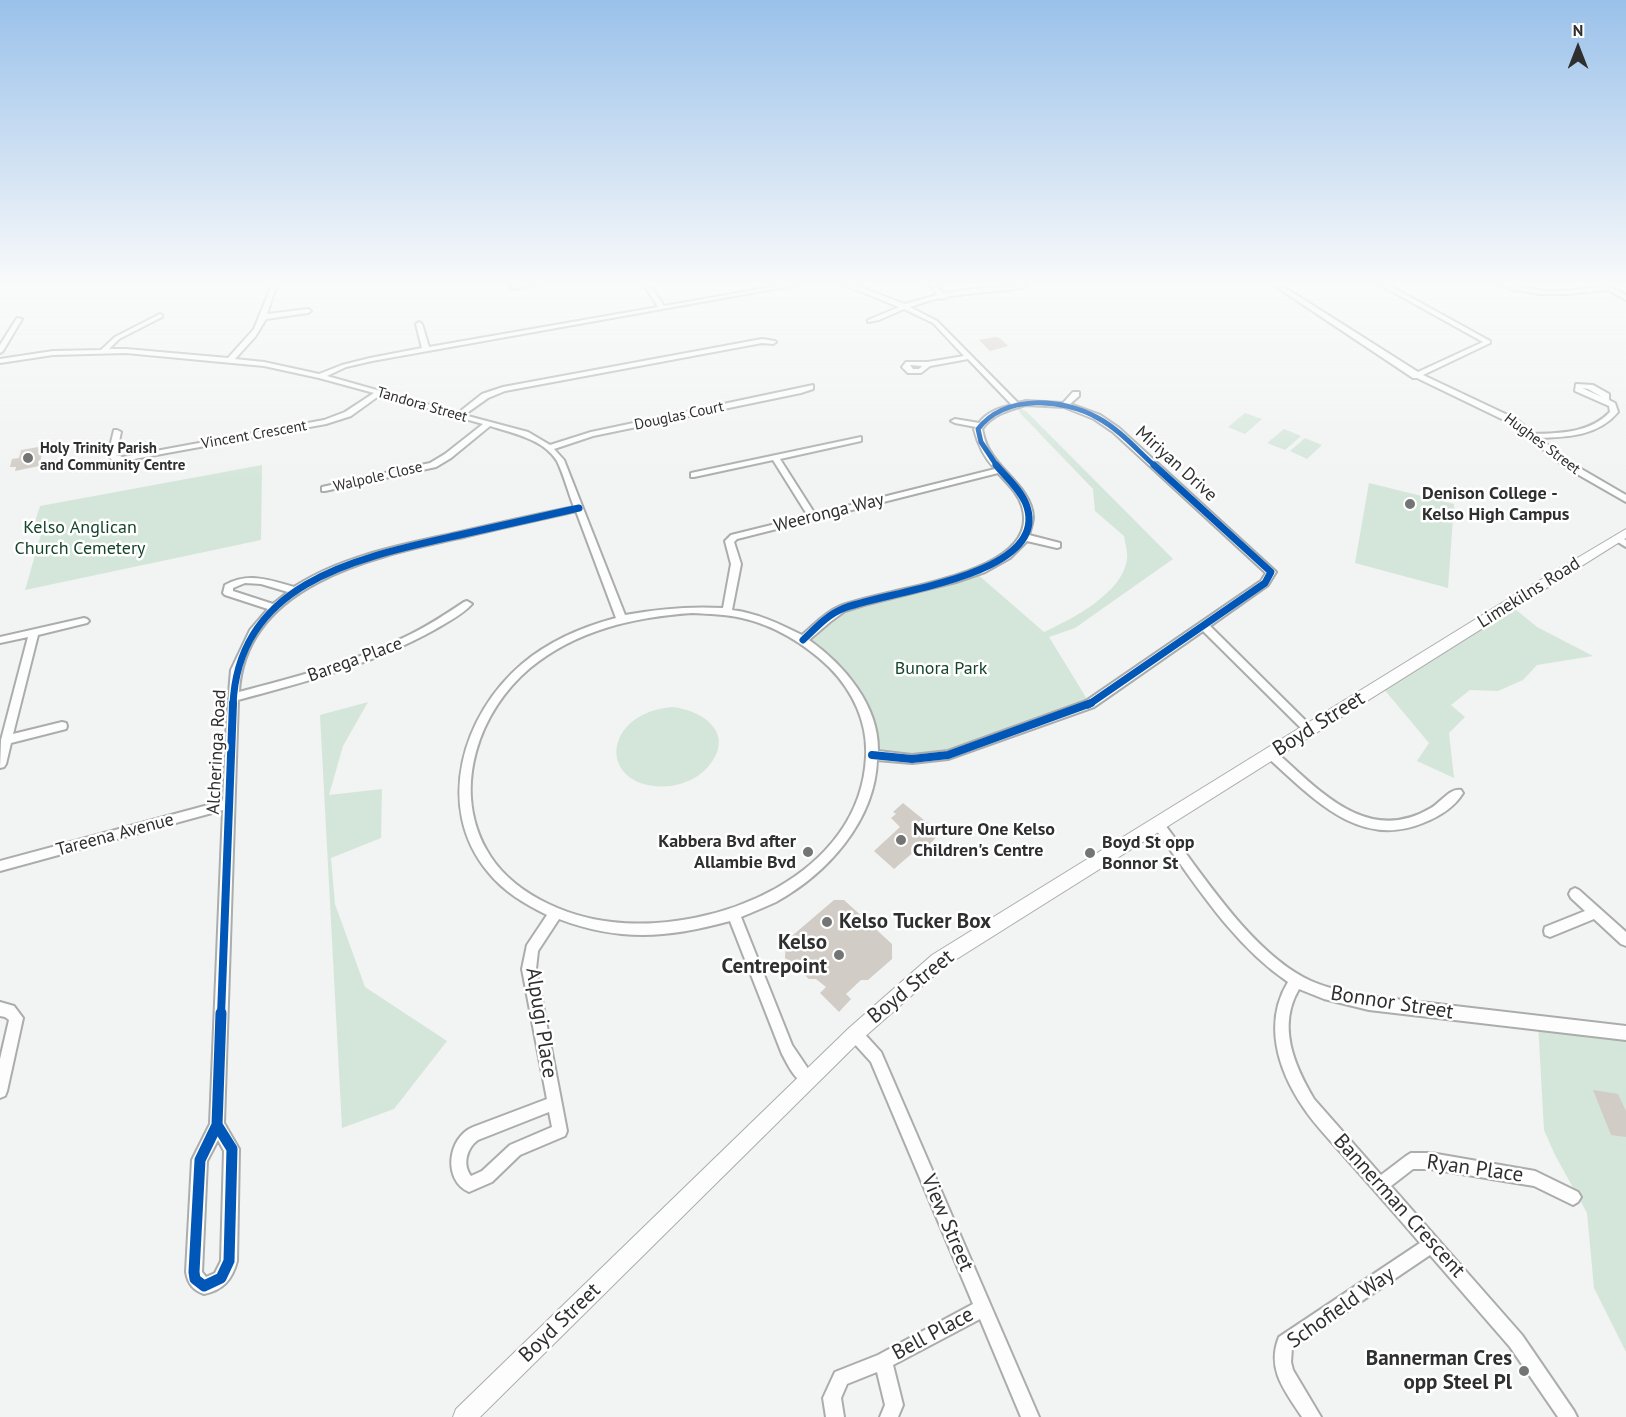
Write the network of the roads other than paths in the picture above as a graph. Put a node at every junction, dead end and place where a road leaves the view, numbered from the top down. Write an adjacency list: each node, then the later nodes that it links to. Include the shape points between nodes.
1 (105, 348): 9 (street)
2 (242, 348): 11 (street)
3 (431, 348): 8 (street)
4 (724, 348): 22 (street, via 503,389 485,396)
5 (960, 348): 10 (street)
6 (1373, 348): 15 (street, Hughes Street)
7 (1475, 348): 15 (street)
8 (426, 349): 14 (street, via 356,362)
9 (102, 351): 11 (street, Tandora Street); 12 (street, Tandora Street)
10 (969, 357): 13 (street); 20 (street)
11 (230, 360): 14 (street, Tandora Street)
12 (0, 361)
13 (928, 364)
14 (320, 376): 17 (street, Tandora Street)
15 (1416, 376): 27 (street, Hughes Street, via 1501,413)
16 (810, 387): 29 (street, Douglas Court, via 583,436)
17 (379, 393): 22 (street, Tandora Street); 26 (street, Vincent Crescent, via 348,414 327,422 123,459 112,455)
18 (1076, 393): 21 (street)
19 (1605, 400): 27 (street, via 1614,412 1594,428)
20 (1016, 405): 21 (street, Miriyan Drive); 25 (street, Miriyan Drive, via 999,411)
21 (1065, 405): 46 (street, Miriyan Drive, via 1109,424 1271,572 1264,583)
22 (459, 415): 24 (street, Tandora Street)
23 (955, 421): 25 (street)
24 (488, 424): 29 (street, Tandora Street, via 525,434); 33 (street, Walpole Close, via 433,465)
25 (980, 425): 31 (street, via 981,445)
26 (117, 432)
27 (1533, 436): 34 (street, Hughes Street, via 1578,472)
28 (858, 439): 30 (street)
29 (549, 448): 35 (street, Tandora Street, via 560,460)
30 (775, 457): 32 (street); 36 (street)
31 (1000, 470): 36 (street, Weeronga Way); 37 (street, via 1027,508 1029,523)
32 (694, 475)
33 (325, 489)
34 (1626, 499)
35 (579, 508): 40 (street, Alcheringa Road, via 380,553 330,571); 44 (street, Tandora Street)
36 (813, 517): 43 (street, Weeronga Way, via 731,539 735,570)
37 (1024, 537): 39 (street); 49 (street, via 1012,553 988,568 848,607)
38 (1623, 539): 50 (main road, Limekilns Road)
39 (1056, 545)
40 (296, 591): 42 (street, Alcheringa Road); 42 (street, via 250,578 238,580 228,588 228,593)
41 (467, 604): 51 (street, Barega Place, via 427,632 352,664)
42 (276, 608): 51 (street, Alcheringa Road, via 256,629 240,659)
43 (727, 612): 44 (street, via 666,611); 49 (street, via 765,621)
44 (621, 618): 64 (street, via 567,639 524,668 487,712 471,744 464,783 466,808 482,854 513,887)
45 (84, 621): 47 (street)
46 (1203, 625): 53 (street); 56 (street, Miriyan Drive, via 1090,705 948,756 912,759)
47 (34, 633): 48 (street); 54 (street)
48 (0, 640)
49 (803, 640): 56 (street, via 826,657 855,691 864,710)
50 (1433, 653): 53 (main road, Boyd Street)
51 (234, 697): 59 (street, Alcheringa Road)
52 (62, 726): 54 (street)
53 (1310, 730): 55 (main road, Boyd Street)
54 (6, 740): 57 (street)
55 (1271, 754): 58 (street, via 1348,817 1380,828 1426,817 1440,810); 60 (main road, Boyd Street)
56 (872, 755): 65 (street, via 864,799 836,846 794,883 764,902)
57 (0, 764)
58 (1457, 793)
59 (229, 804): 61 (street, Tareena Avenue); 75 (street, Alcheringa Road)
60 (1158, 824): 68 (street, Bonnor Street, via 1244,936); 71 (main road, Boyd Street, via 938,961)
61 (0, 866)
62 (1575, 894): 63 (street)
63 (1596, 912): 66 (street); 67 (street)
64 (555, 914): 65 (street, via 628,929 660,929 690,926); 74 (street, Alpugi Place, via 532,949 529,969)
65 (734, 914): 72 (street, via 787,1049)
66 (1550, 931)
67 (1626, 940)
68 (1297, 981): 70 (street, Bonnor Street, via 1335,997 1369,1003); 76 (street, Bannerman Crescent, via 1281,1018 1290,1071 1309,1104)
69 (0, 1009): 73 (street, via 15,1018)
70 (1626, 1033)
71 (855, 1034): 72 (main road, Boyd Street); 79 (street, View Street, via 876,1057)
72 (808, 1079): 81 (main road, Boyd Street)
73 (0, 1091)
74 (555, 1103): 74 (street, Alpugi Place, via 468,1137 459,1150 461,1176 469,1184 480,1181 515,1150 560,1131)
75 (217, 1125): 75 (street, Alcheringa Road, via 232,1149 229,1261 218,1282 204,1286 195,1280 194,1272 200,1160)
76 (1380, 1185): 77 (street, Ryan Place, via 1411,1161 1431,1161 1535,1179); 78 (street, Bannerman Crescent)
77 (1573, 1197)
78 (1432, 1244): 85 (street, Schofield Way, via 1285,1343 1280,1353 1283,1370); 86 (street, Bannerman Crescent, via 1516,1341)
79 (983, 1308): 80 (street, Bell Place); 84 (street, View Street)
80 (884, 1360): 82 (street, Bell Place, via 841,1378 832,1398); 83 (street, Bell Place, via 894,1405)
81 (464, 1417)
82 (836, 1417)
83 (889, 1417)
84 (1030, 1417)
85 (1312, 1417)
86 (1568, 1417)

